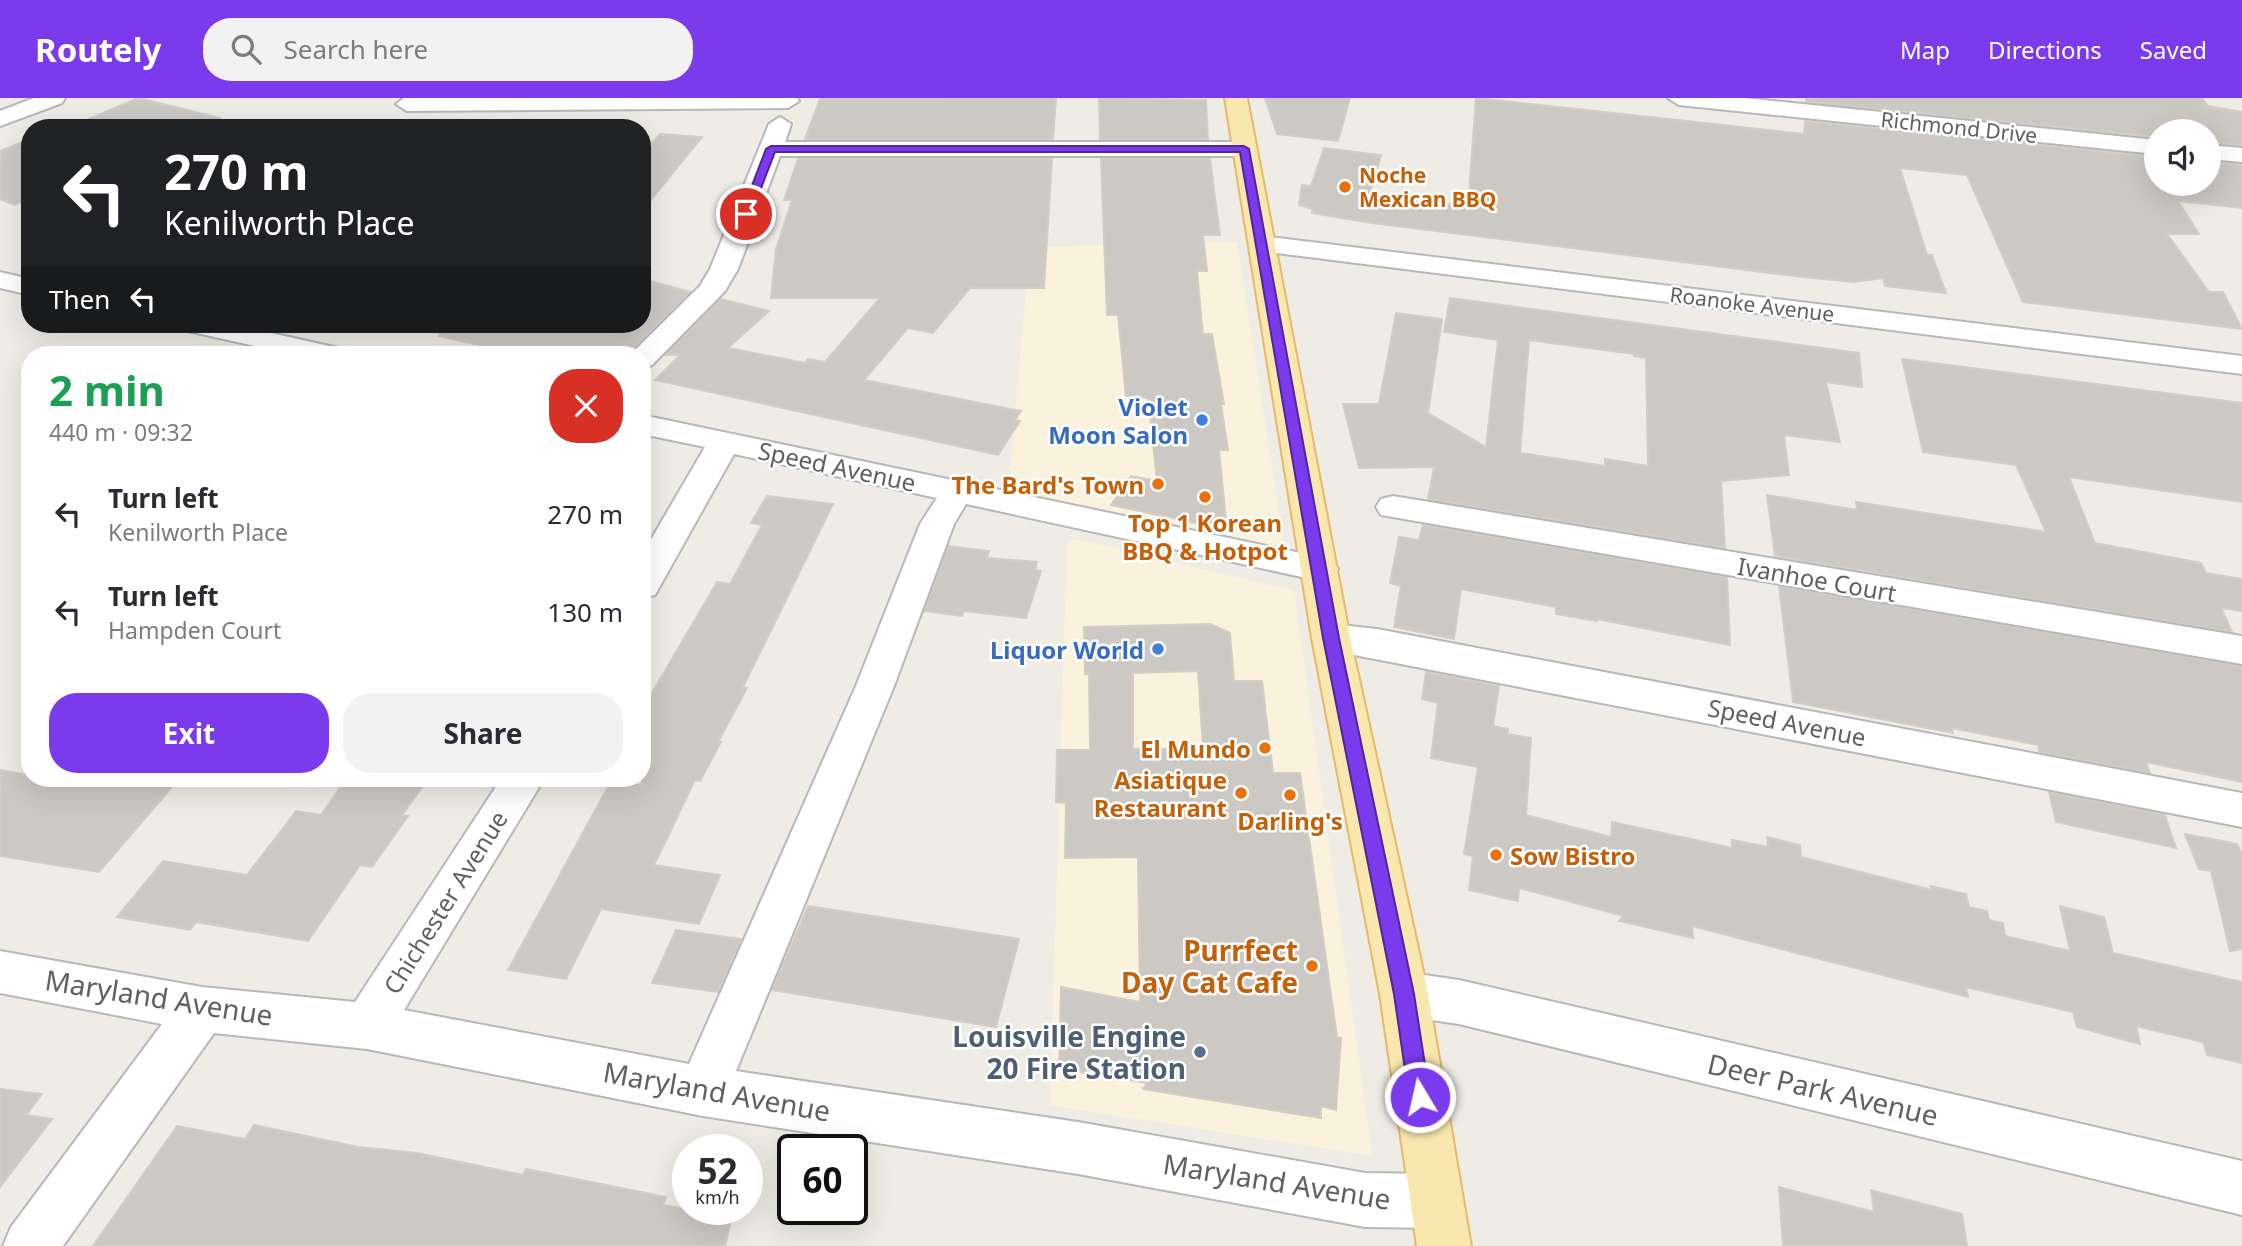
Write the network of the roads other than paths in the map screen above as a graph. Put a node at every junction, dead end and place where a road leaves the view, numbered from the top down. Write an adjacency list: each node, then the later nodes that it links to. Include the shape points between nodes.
1 (54, 98): 6 (street)
2 (1236, 98): 9 (main road)
3 (1679, 98): 7 (street, Richmond Drive)
4 (789, 100): 5 (street); 8 (street)
5 (407, 104)
6 (0, 119)
7 (2144, 145)
8 (771, 149): 9 (street); 17 (street, via 711,291)
9 (1244, 149): 12 (main road)
10 (2221, 153): 11 (street)
11 (2242, 155)
12 (1262, 244): 18 (street, Roanoke Avenue); 23 (main road)
13 (0, 281): 14 (street)
14 (21, 285)
15 (233, 333): 16 (street)
16 (292, 346)
17 (651, 350)
18 (2242, 365)
19 (651, 426): 20 (street, Speed Avenue)
20 (724, 443): 21 (street, Speed Avenue); 24 (street)
21 (957, 492): 23 (street, Speed Avenue); 33 (street, via 937,524 875,686)
22 (1393, 507): 26 (street, Ivanhoe Court)
23 (1321, 569): 25 (main road)
24 (651, 570)
25 (1331, 638): 28 (street, Speed Avenue, via 1377,643); 30 (main road)
26 (2242, 650)
27 (518, 787): 32 (street, Chichester Avenue)
28 (2242, 810)
29 (0, 972): 31 (street, Maryland Avenue)
30 (1404, 994): 34 (street, Deer Park Avenue, via 1459,1002); 35 (main road)
31 (202, 1009): 32 (street, Maryland Avenue); 36 (street)
32 (368, 1026): 33 (street, Maryland Avenue)
33 (703, 1091): 35 (street, Maryland Avenue, via 1064,1146 1366,1200)
34 (2242, 1188)
35 (1440, 1224)
36 (30, 1246)

